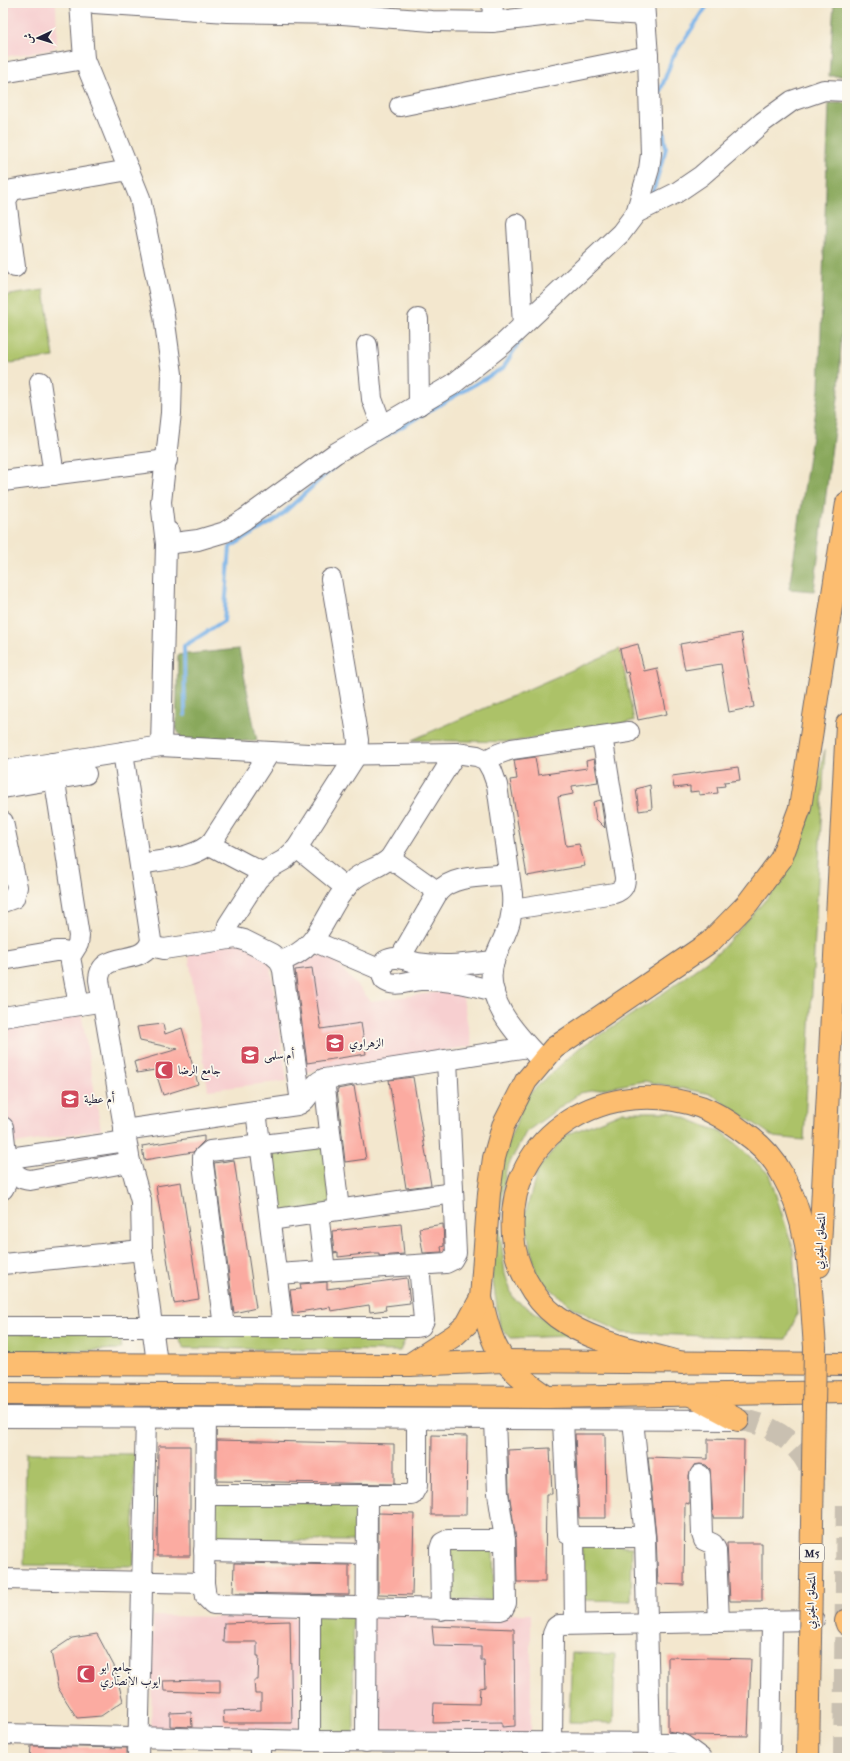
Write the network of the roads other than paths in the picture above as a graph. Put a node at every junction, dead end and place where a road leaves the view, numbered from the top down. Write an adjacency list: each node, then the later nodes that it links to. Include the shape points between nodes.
1 (80, 3): 11 (street)
2 (94, 3): 4 (street)
3 (584, 7): 6 (street); 9 (street)
4 (227, 8): 5 (street)
5 (344, 8): 7 (street)
6 (644, 9): 10 (street)
7 (399, 10): 8 (street)
8 (432, 12): 9 (street)
9 (492, 12)
10 (648, 56): 14 (street); 16 (street, via 651,154)
11 (84, 59): 12 (street); 15 (street)
12 (3, 73)
13 (847, 91): 16 (street, via 824,90 792,101 763,122 701,176 676,193)
14 (400, 106)
15 (129, 170): 18 (street, via 12,190 6,200); 25 (street, via 140,198 164,316 172,374)
16 (636, 212): 20 (street, via 621,233)
17 (517, 224): 20 (street)
18 (15, 267)
19 (418, 319): 23 (street)
20 (523, 325): 23 (street, via 452,385)
21 (367, 345): 24 (street, via 372,399)
22 (40, 382): 26 (street)
23 (419, 405): 24 (street)
24 (382, 426): 29 (street, via 336,453 225,532 198,540)
25 (167, 460): 26 (street); 29 (street, via 172,502)
26 (54, 475): 27 (street)
27 (3, 481)
28 (847, 503): 69 (main road, via 800,808 781,859 747,904 710,942 554,1048)
29 (166, 544): 34 (street)
30 (331, 579): 38 (street, via 358,740)
31 (847, 724): 95 (main road, المتحلق الجنوبي / M5)
32 (629, 732): 33 (street)
33 (602, 736): 39 (street, via 512,749); 54 (street, via 625,877 624,886 614,893)
34 (161, 746): 35 (street); 36 (street)
35 (123, 752): 41 (street); 48 (street)
36 (270, 752): 38 (street); 45 (street)
37 (456, 753): 38 (street); 39 (street); 47 (street)
38 (357, 754): 46 (street)
39 (486, 760): 50 (street, via 497,785)
40 (3, 771): 41 (street)
41 (54, 771): 42 (street); 43 (street); 58 (street, via 79,936 78,944)
42 (86, 774)
43 (3, 788)
44 (3, 822): 53 (street, via 17,887 14,898)
45 (210, 845): 48 (street, via 200,852); 49 (street)
46 (297, 848): 49 (street); 51 (street)
47 (390, 858): 51 (street, via 360,875); 52 (street)
48 (140, 864): 57 (street, via 151,935)
49 (263, 873): 55 (street, via 228,925)
50 (509, 874): 52 (street, via 458,880); 54 (street)
51 (346, 888): 56 (street)
52 (438, 892): 59 (street)
53 (3, 902)
54 (513, 909): 61 (street, via 507,933)
55 (226, 939): 57 (street, via 164,949); 62 (street, via 244,940 272,954)
56 (314, 941): 62 (street, via 296,956); 63 (street)
57 (150, 946): 66 (street, via 144,953 114,960 105,965 99,975)
58 (71, 953): 60 (street, via 56,951); 67 (street, via 70,960)
59 (400, 958): 63 (street, via 389,958); 64 (street)
60 (3, 960)
61 (494, 960): 64 (street); 65 (street)
62 (280, 961): 72 (street)
63 (380, 970): 64 (street, via 384,980 393,984 434,980)
64 (457, 974): 65 (street)
65 (494, 991): 69 (street, via 502,1015)
66 (102, 1001): 67 (street); 75 (street)
67 (79, 1005): 68 (street)
68 (3, 1017)
69 (535, 1054): 70 (street); 90 (main road, via 526,1081 503,1126 494,1158)
70 (447, 1060): 71 (street); 81 (street)
71 (324, 1079): 72 (street, via 316,1083 309,1096); 76 (street)
72 (301, 1103): 73 (street)
73 (256, 1111): 75 (street); 77 (street)
74 (3, 1127): 79 (street)
75 (125, 1136): 78 (street); 79 (street)
76 (330, 1136): 77 (street); 82 (street)
77 (260, 1145): 84 (street); 94 (street, via 210,1151 203,1157)
78 (130, 1162): 79 (street, via 30,1180 17,1177); 85 (street, via 141,1201)
79 (8, 1163): 80 (street)
80 (3, 1189)
81 (453, 1193): 82 (street); 87 (street, via 455,1257 446,1263)
82 (338, 1210): 83 (street)
83 (318, 1213): 84 (street); 88 (street)
84 (270, 1220): 89 (street)
85 (142, 1245): 86 (street); 93 (street)
86 (3, 1264)
87 (419, 1265): 88 (street); 92 (street, via 424,1317 421,1326)
88 (324, 1271): 89 (street)
89 (278, 1274): 92 (street)
90 (481, 1298): 96 (main road, via 489,1332); 101 (main road, via 467,1324 455,1335)
91 (3, 1327): 93 (street)
92 (283, 1327): 94 (street)
93 (152, 1328): 94 (street); 97 (street)
94 (224, 1328)
95 (815, 1347): 99 (main road, via 805,1238 794,1198 782,1173 767,1152 728,1121 701,1107 671,1100 642,1099 614,1102 587,1109 563,1123 542,1141 526,1164 516,1190 512,1218 514,1246 522,1272 536,1296 556,1316 578,1329 601,1340); 146 (main road, المتحلق الجنوبي / M5, bridge)
96 (504, 1361): 98 (main road); 99 (main road); 107 (main road, via 525,1381)
97 (158, 1363): 100 (main road); 101 (main road)
98 (448, 1363): 101 (main road); 106 (main road, via 462,1378 458,1389)
99 (682, 1363): 102 (main road)
100 (3, 1364)
101 (409, 1364)
102 (847, 1364)
103 (847, 1392): 105 (main road)
104 (3, 1394): 106 (main road)
105 (688, 1394): 107 (main road); 114 (main road)
106 (445, 1397): 107 (main road)
107 (548, 1397)
108 (3, 1417): 109 (street)
109 (146, 1418): 110 (street); 125 (street)
110 (206, 1418): 111 (street); 117 (street)
111 (417, 1420): 115 (street); 118 (street, via 418,1486 415,1493 409,1496)
112 (563, 1420): 113 (street); 115 (street); 119 (street, via 566,1531)
113 (633, 1420): 114 (street); 120 (street)
114 (738, 1420)
115 (496, 1421): 121 (street, via 498,1493)
116 (700, 1475): 132 (street, via 702,1534 704,1540 713,1544 716,1550)
117 (205, 1495): 118 (street); 122 (street)
118 (367, 1496): 123 (street)
119 (574, 1536): 120 (street); 134 (street)
120 (645, 1538): 133 (street)
121 (505, 1540): 129 (street, via 448,1540 442,1543); 129 (street, via 506,1603 503,1609)
122 (204, 1551): 123 (street); 126 (street)
123 (367, 1554): 128 (street)
124 (3, 1579): 125 (street)
125 (142, 1582): 126 (street); 136 (street)
126 (204, 1583): 127 (street, via 206,1597 213,1604)
127 (310, 1606): 128 (street); 137 (street)
128 (366, 1607): 129 (street); 138 (street)
129 (441, 1610)
130 (814, 1620): 131 (street)
131 (772, 1621): 132 (street); 145 (street)
132 (719, 1622): 133 (street)
133 (647, 1623): 134 (street); 139 (street)
134 (575, 1624): 140 (street, via 559,1625 553,1634)
135 (3, 1734): 136 (street)
136 (139, 1737): 141 (street); 143 (street)
137 (310, 1741): 138 (street); 141 (street)
138 (366, 1742): 142 (street)
139 (650, 1743): 140 (street); 144 (street, via 683,1745)
140 (540, 1748): 142 (street)
141 (260, 1749)
142 (393, 1750)
143 (138, 1758)
144 (700, 1758)
145 (770, 1758)
146 (808, 1758)

